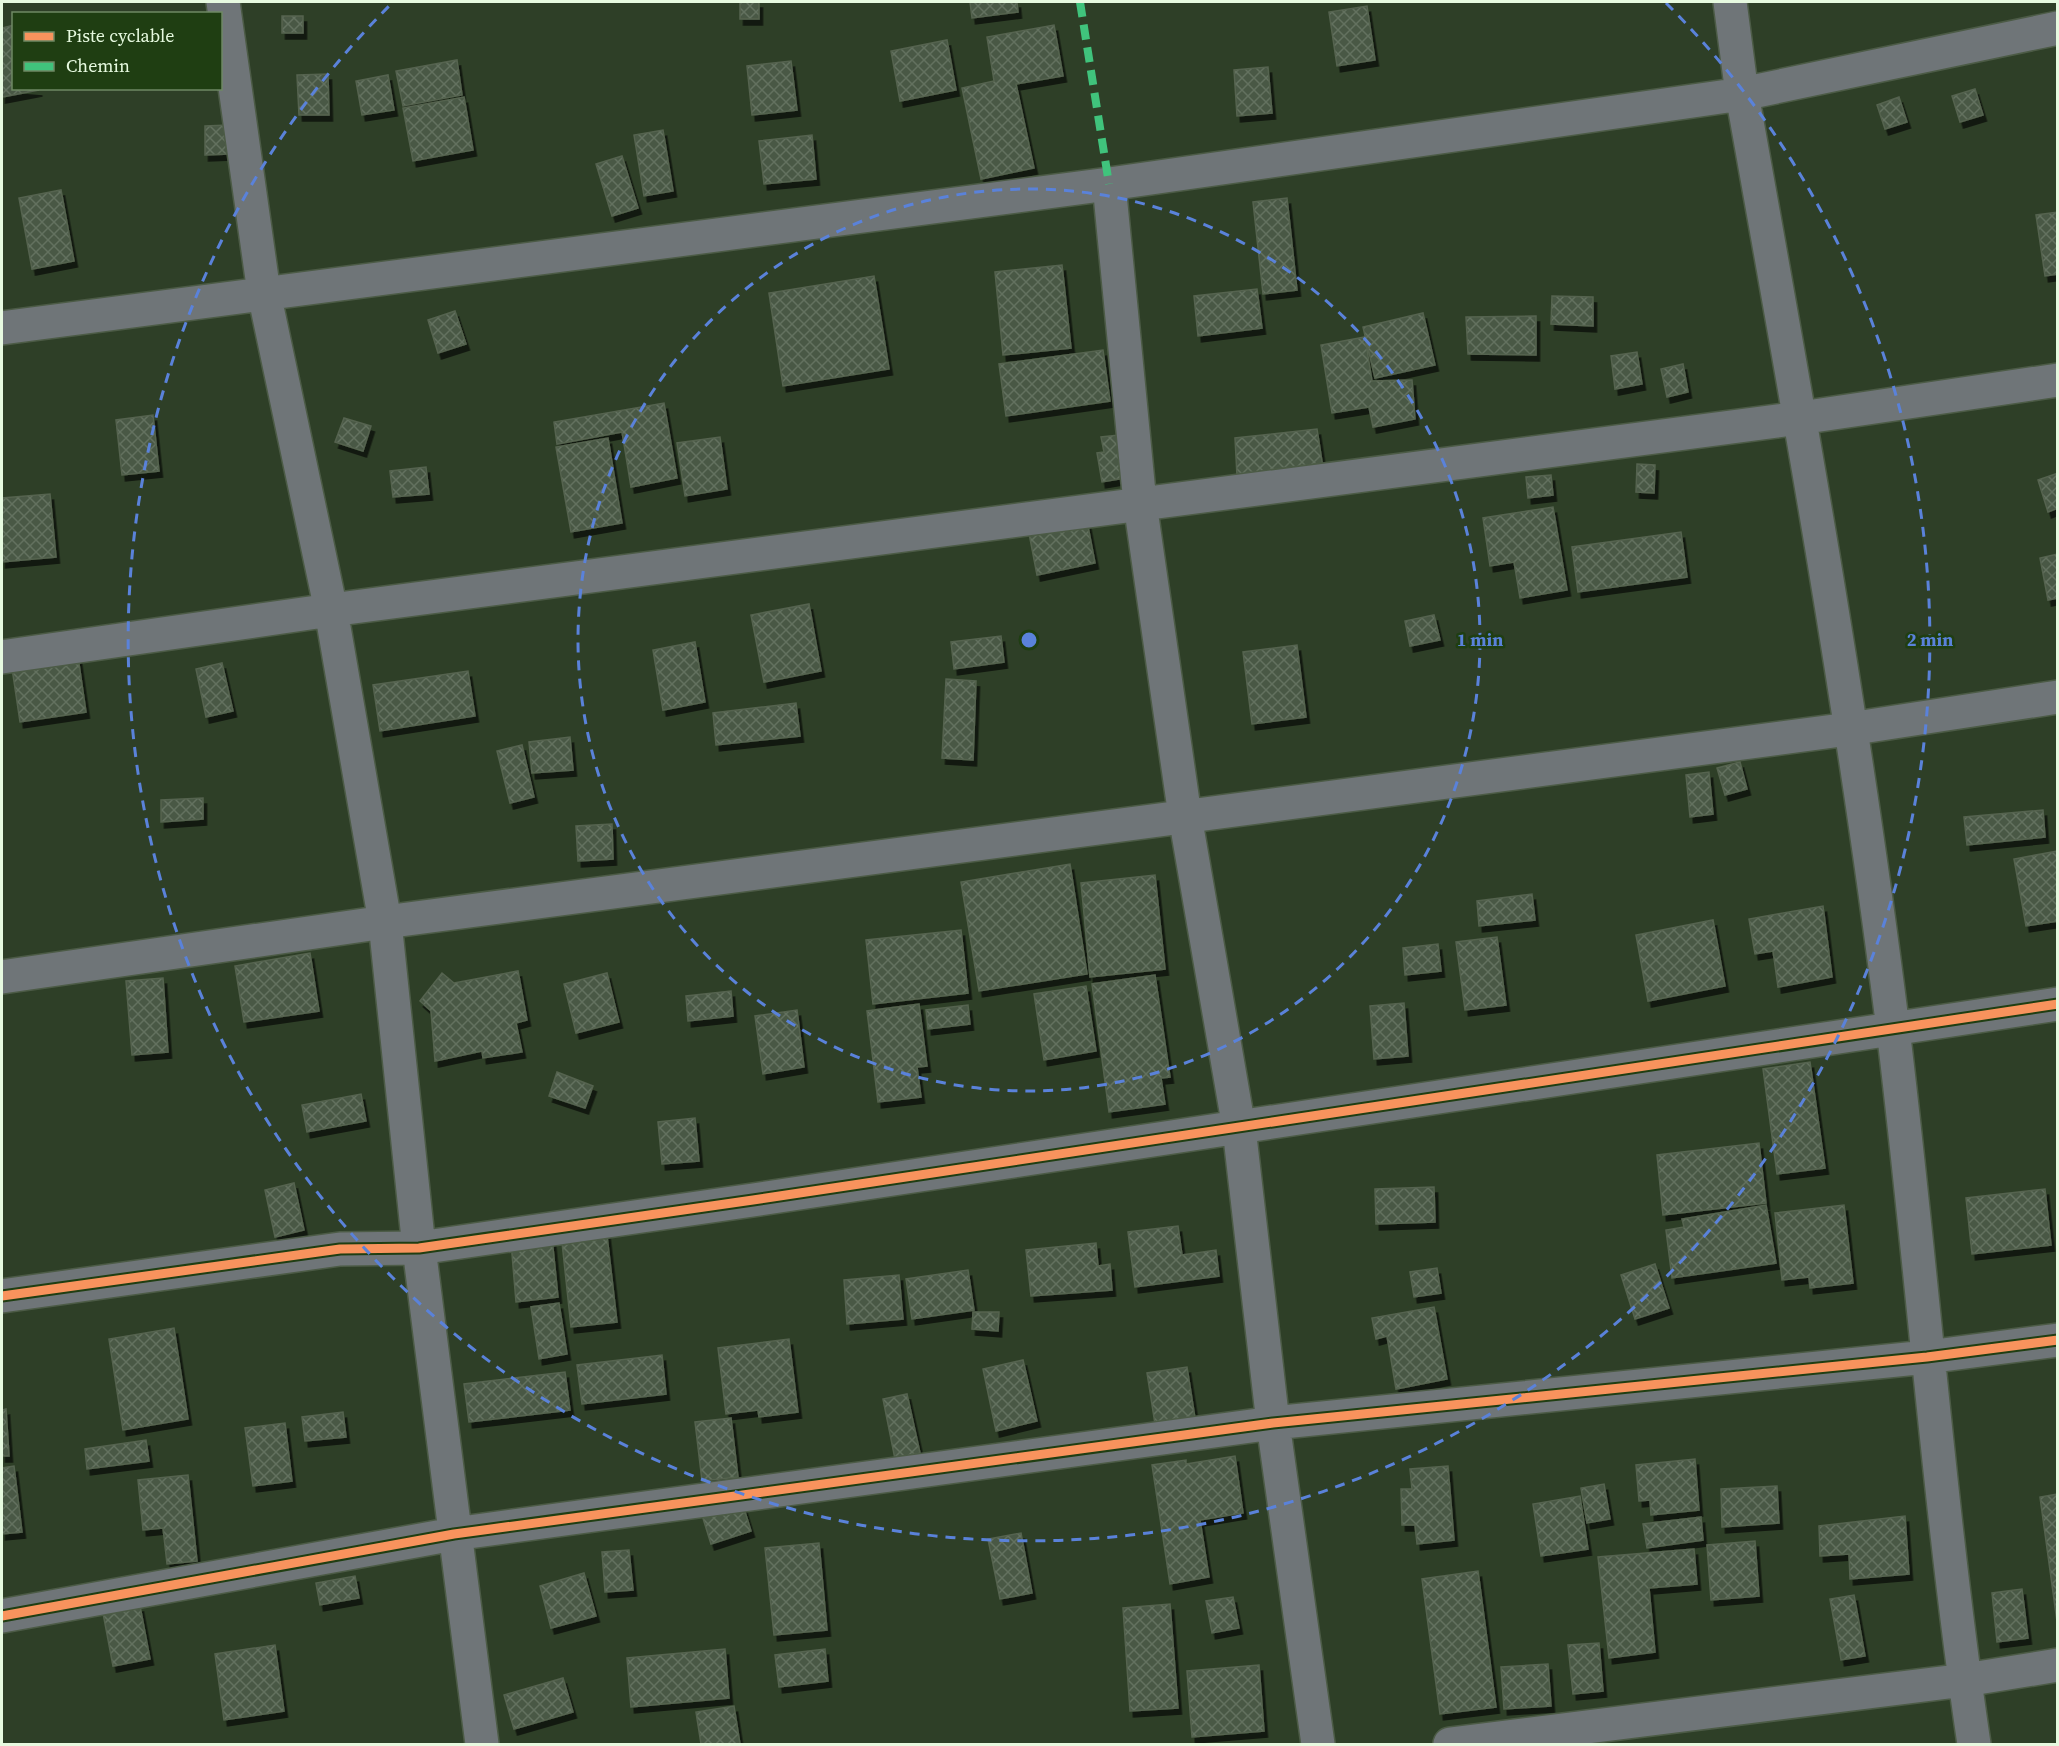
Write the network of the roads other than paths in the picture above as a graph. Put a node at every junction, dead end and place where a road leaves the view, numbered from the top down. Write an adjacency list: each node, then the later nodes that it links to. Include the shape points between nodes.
1 (224, 2): 6 (street)
2 (1730, 2): 4 (street)
3 (2058, 28): 4 (street)
4 (1742, 94): 5 (street); 9 (street)
5 (1109, 183): 6 (street); 10 (street)
6 (264, 293): 7 (street); 11 (street)
7 (2, 328)
8 (2058, 380): 9 (street)
9 (1800, 418): 10 (street); 14 (street)
10 (1140, 503): 11 (street); 15 (street)
11 (331, 610): 12 (street); 16 (street)
12 (2, 657)
13 (2058, 697): 14 (street)
14 (1849, 729): 15 (street); 19 (street)
15 (1185, 816): 16 (street); 20 (street)
16 (385, 922): 17 (street); 21 (street)
17 (2, 977)
18 (2058, 1004): 19 (street)
19 (1893, 1029): 20 (street); 24 (street)
20 (1239, 1128): 21 (street); 25 (street)
21 (419, 1248): 22 (street, via 340,1250); 26 (street)
22 (2, 1296)
23 (2058, 1340): 24 (street)
24 (1927, 1357): 25 (street); 29 (street)
25 (1273, 1423): 26 (street); 31 (street)
26 (454, 1534): 27 (street); 30 (street)
27 (2, 1616)
28 (2058, 1665): 29 (street)
29 (1965, 1680): 32 (street); 33 (street)
30 (482, 1744)
31 (1318, 1744)
32 (1450, 1744)
33 (1974, 1744)

